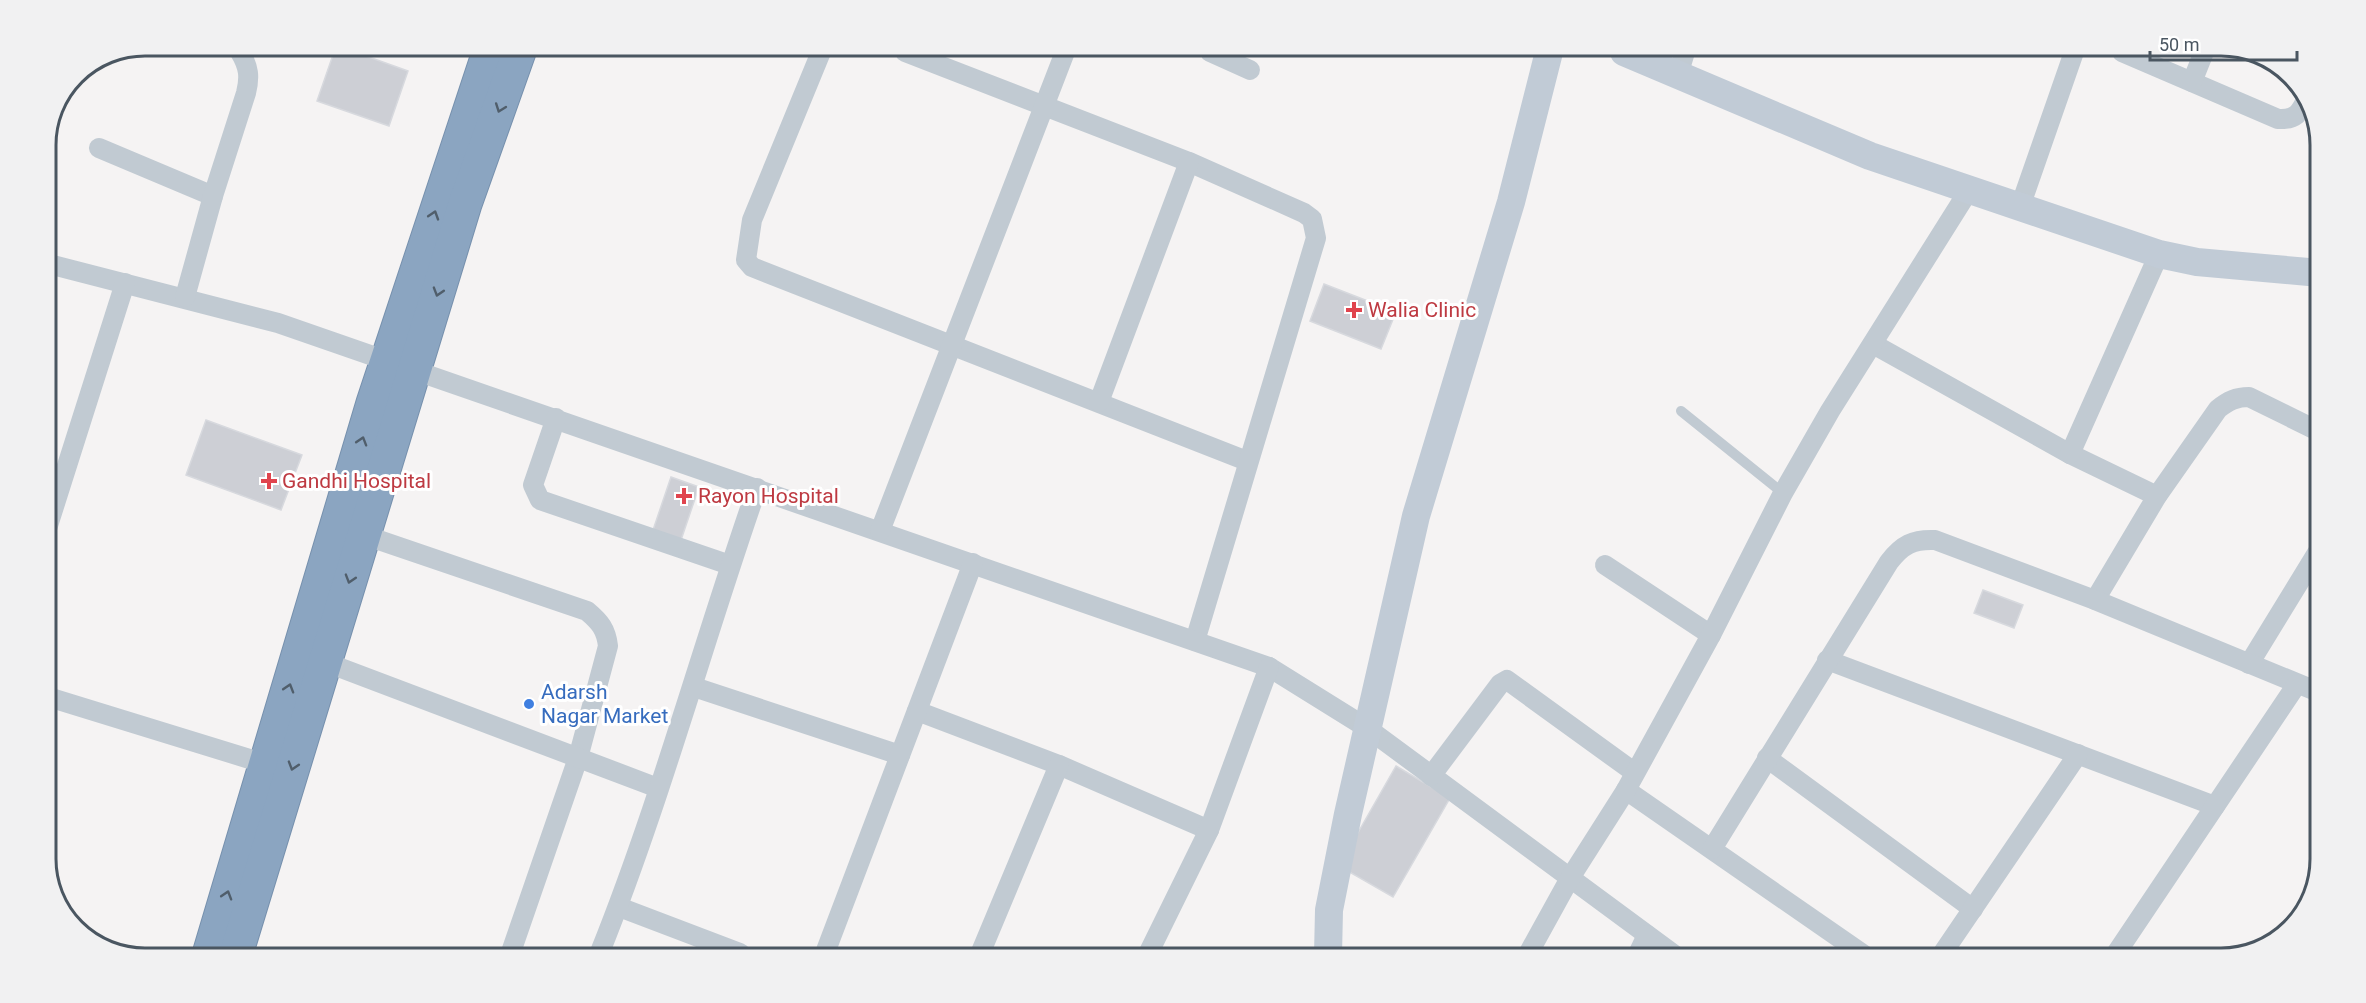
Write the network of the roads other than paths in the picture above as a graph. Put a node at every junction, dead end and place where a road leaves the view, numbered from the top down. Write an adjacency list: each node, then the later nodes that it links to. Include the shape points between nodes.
1 (242, 56): 21 (street, via 249,78)
2 (488, 56): 30 (highway, one-way to 2)
3 (518, 56): 30 (highway, one-way to 30, via 465,204)
4 (819, 56): 29 (street, via 752,220 746,260 762,273)
5 (915, 56): 16 (street)
6 (1063, 56): 16 (street)
7 (1219, 56): 14 (street)
8 (1548, 56): 58 (street, via 1511,202 1416,516)
9 (1643, 56): 13 (street)
10 (2073, 56): 22 (street)
11 (2131, 56): 15 (street)
12 (2202, 56): 15 (street)
13 (1682, 64): 20 (street, via 1870,156)
14 (1250, 70)
15 (2192, 82): 17 (street, via 2278,119 2295,117)
16 (1044, 106): 19 (street); 29 (street)
17 (2303, 108)
18 (99, 148): 21 (street)
19 (1189, 162): 31 (street); 36 (street, via 1304,213 1316,228)
20 (1969, 190): 22 (street); 28 (street)
21 (213, 196): 27 (street)
22 (2020, 207): 23 (street)
23 (2159, 254): 25 (street, via 2196,262); 35 (street)
24 (56, 266): 26 (street)
25 (2310, 272)
26 (125, 283): 27 (street); 40 (street)
27 (185, 297): 30 (street)
28 (1873, 344): 35 (street); 38 (street)
29 (951, 346): 31 (street); 41 (street)
30 (401, 364): 33 (street); 42 (highway); 63 (highway, one-way to 30)
31 (1099, 402): 36 (street)
32 (1681, 411): 38 (lane)
33 (556, 418): 37 (street); 45 (street, via 533,486 540,500)
34 (2310, 427): 39 (street, via 2249,397 2237,397 2218,409)
35 (2070, 454): 39 (street)
36 (1247, 461): 49 (street)
37 (757, 488): 41 (street); 45 (street)
38 (1783, 493): 48 (street)
39 (2157, 496): 47 (street)
40 (56, 500)
41 (880, 531): 43 (street)
42 (364, 535): 51 (highway, one-way to 51); 61 (street, via 587,611 600,621 608,646)
43 (973, 563): 49 (street); 57 (street)
44 (2310, 564): 52 (street)
45 (730, 565): 54 (street)
46 (1605, 565): 48 (street)
47 (2094, 600): 50 (street, via 1935,540 1921,539 1900,547 1888,562); 52 (street)
48 (1711, 635): 65 (street)
49 (1195, 641): 53 (street)
50 (1827, 660): 59 (street); 62 (street)
51 (325, 662): 61 (street); 77 (highway, one-way to 77)
52 (2248, 664): 55 (street)
53 (1269, 667): 58 (street); 70 (street)
54 (694, 687): 60 (street); 67 (street)
55 (2306, 687): 69 (street)
56 (56, 699): 63 (street)
57 (917, 711): 60 (street); 64 (street)
58 (1367, 729): 66 (street); 84 (street, via 1329,910)
59 (2078, 754): 69 (street); 74 (street)
60 (900, 755): 81 (street)
61 (578, 758): 67 (street); 78 (street)
62 (1767, 758): 71 (street); 74 (street)
63 (266, 764): 76 (highway, one-way to 63)
64 (1059, 765): 70 (street); 82 (street)
65 (1634, 772): 66 (street, via 1507,680 1500,684); 68 (street)
66 (1431, 776): 72 (street)
67 (657, 788): 73 (street)
68 (1626, 790): 71 (street); 72 (street)
69 (2215, 806): 90 (street)
70 (1209, 830): 83 (street)
71 (1712, 849): 88 (street)
72 (1570, 878): 75 (street); 85 (street)
73 (618, 907): 79 (street); 80 (street)
74 (1973, 909): 89 (street)
75 (1647, 935): 86 (street); 87 (street)
76 (211, 948)
77 (238, 948)
78 (512, 948)
79 (602, 948)
80 (727, 948)
81 (827, 948)
82 (983, 948)
83 (1151, 948)
84 (1328, 948)
85 (1531, 948)
86 (1641, 948)
87 (1665, 948)
88 (1854, 948)
89 (1946, 948)
90 (2120, 948)

